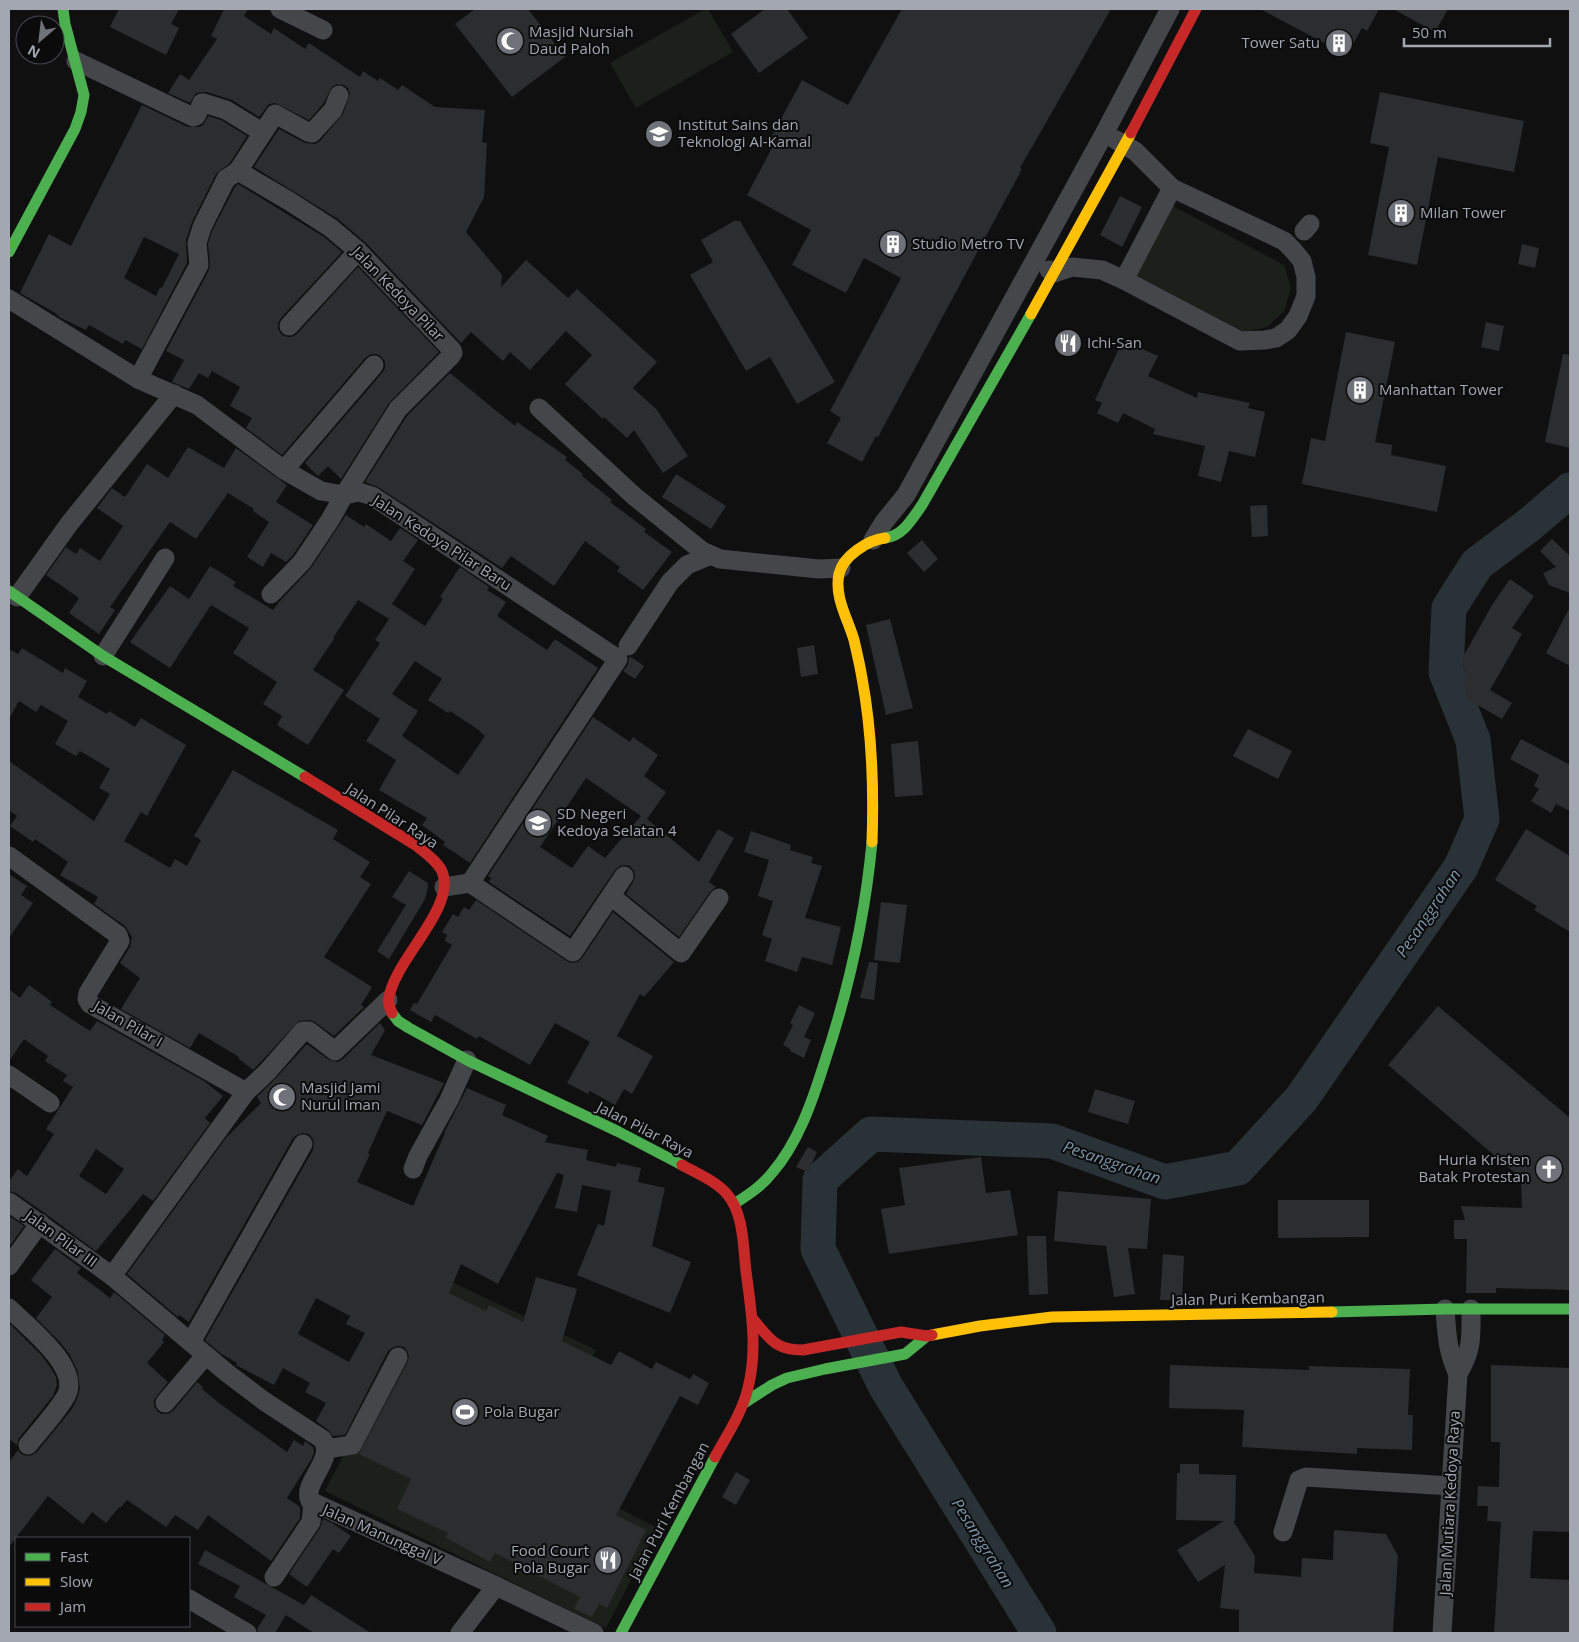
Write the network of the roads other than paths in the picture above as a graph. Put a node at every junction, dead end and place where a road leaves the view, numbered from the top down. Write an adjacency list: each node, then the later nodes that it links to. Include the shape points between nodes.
1 (63, 9): 6 (street)
2 (280, 9): 5 (street)
3 (1170, 9): 9 (street)
4 (1196, 9): 10 (street)
5 (323, 30)
6 (76, 61): 8 (street, via 193,117 204,103 226,110); 14 (street, via 84,95 81,112 71,137)
7 (339, 95): 8 (street, via 333,110 312,133 275,114)
8 (262, 132): 11 (street)
9 (1104, 134): 10 (street); 15 (street)
10 (1125, 145): 12 (street); 16 (street)
11 (238, 171): 13 (street, Jalan Kedoya Pilar, via 331,228); 21 (street, via 226,180 202,228 197,243 199,266)
12 (1172, 188): 17 (street); 17 (street, via 1284,241 1294,250 1306,277 1306,296 1298,316 1288,330 1276,338 1240,341)
13 (358, 251): 19 (street); 25 (street, Jalan Kedoya Pilar, via 452,352 398,409)
14 (9, 252)
15 (1033, 262): 16 (street); 26 (street, via 906,495)
16 (1054, 273): 17 (street, via 1072,268 1102,270); 26 (street, via 922,505 909,524 894,536)
17 (1124, 280)
18 (9, 299): 21 (street, Jalan Kedoya Pilar Baru)
19 (289, 326)
20 (374, 365): 24 (street)
21 (138, 379): 22 (street, Jalan Kedoya Pilar Baru)
22 (174, 394): 24 (street, Jalan Kedoya Pilar Baru, via 197,405); 30 (street)
23 (539, 408): 27 (street, via 634,496)
24 (284, 470): 25 (street, Jalan Kedoya Pilar Baru, via 321,491)
25 (344, 495): 31 (street, Jalan Kedoya Pilar, via 300,566); 36 (street, Jalan Kedoya Pilar Baru, via 359,492 372,496 618,659)
26 (873, 540): 29 (street, via 854,553)
27 (711, 555): 29 (street, via 819,569); 32 (street, via 687,565 670,582)
28 (166, 558): 33 (street)
29 (841, 568): 48 (street, via 838,588 856,651 873,769 872,852 861,931 846,993 809,1109 775,1170 751,1194)
30 (13, 594): 33 (street, Jalan Pilar Raya)
31 (271, 594)
32 (628, 646)
33 (103, 656): 37 (street, Jalan Pilar Raya, via 417,846 443,873)
34 (9, 856): 43 (street, Jalan Pilar I, via 118,935 120,941 88,993 90,1004)
35 (624, 876): 38 (street)
36 (470, 883): 37 (street); 38 (street, via 574,952)
37 (444, 888): 40 (street, via 440,905 393,983)
38 (611, 896): 39 (street, via 681,953)
39 (718, 898)
40 (388, 1000): 41 (street, Jalan Pilar Raya, via 398,1021); 43 (street, via 335,1051 309,1030 303,1031)
41 (467, 1060): 46 (street); 48 (street, Jalan Pilar Raya, via 696,1173 720,1189)
42 (9, 1075): 44 (street)
43 (246, 1092): 51 (street)
44 (50, 1103)
45 (303, 1144): 58 (street)
46 (413, 1169)
47 (9, 1202): 49 (street, Jalan Pilar III)
48 (734, 1204): 56 (street, Jalan Puri Kembangan, via 739,1217)
49 (40, 1223): 50 (street); 51 (street, Jalan Pilar III)
50 (9, 1266)
51 (112, 1276): 58 (street)
52 (9, 1308): 64 (street, via 58,1357 68,1378 67,1395)
53 (1445, 1309): 54 (street, Jalan Puri Kembangan); 57 (street, Jalan Puri Kembangan, via 1052,1317); 61 (street, Jalan Mutiara Kedoya Raya, via 1450,1357)
54 (1471, 1309): 55 (street, Jalan Puri Kembangan); 61 (street, Jalan Mutiara Kedoya Raya, via 1471,1343)
55 (1570, 1309)
56 (753, 1319): 57 (street, Jalan Puri Kembangan, via 775,1344 789,1350 901,1332); 63 (street, Jalan Puri Kembangan, via 753,1366)
57 (927, 1336): 63 (street, Jalan Puri Kembangan, via 905,1354 803,1374 772,1385)
58 (190, 1342): 59 (street)
59 (205, 1356): 62 (street); 65 (street, via 313,1433 326,1444)
60 (398, 1357): 65 (street, via 352,1445)
61 (1458, 1374): 66 (street, Jalan Mutiara Kedoya Raya)
62 (165, 1403)
63 (744, 1403): 75 (street, Jalan Puri Kembangan)
64 (28, 1445)
65 (326, 1449): 67 (street, Jalan Manunggal V, via 309,1489 308,1500)
66 (1451, 1486): 68 (street, via 1306,1477 1299,1480); 76 (street, Jalan Mutiara Kedoya Raya)
67 (313, 1504): 69 (street, via 311,1522); 70 (street, Jalan Manunggal V)
68 (1283, 1532)
69 (274, 1577)
70 (496, 1586): 72 (street, Jalan Manunggal V); 74 (street)
71 (190, 1599): 73 (street)
72 (586, 1632)
73 (248, 1633)
74 (460, 1633)
75 (622, 1633)
76 (1442, 1633)

